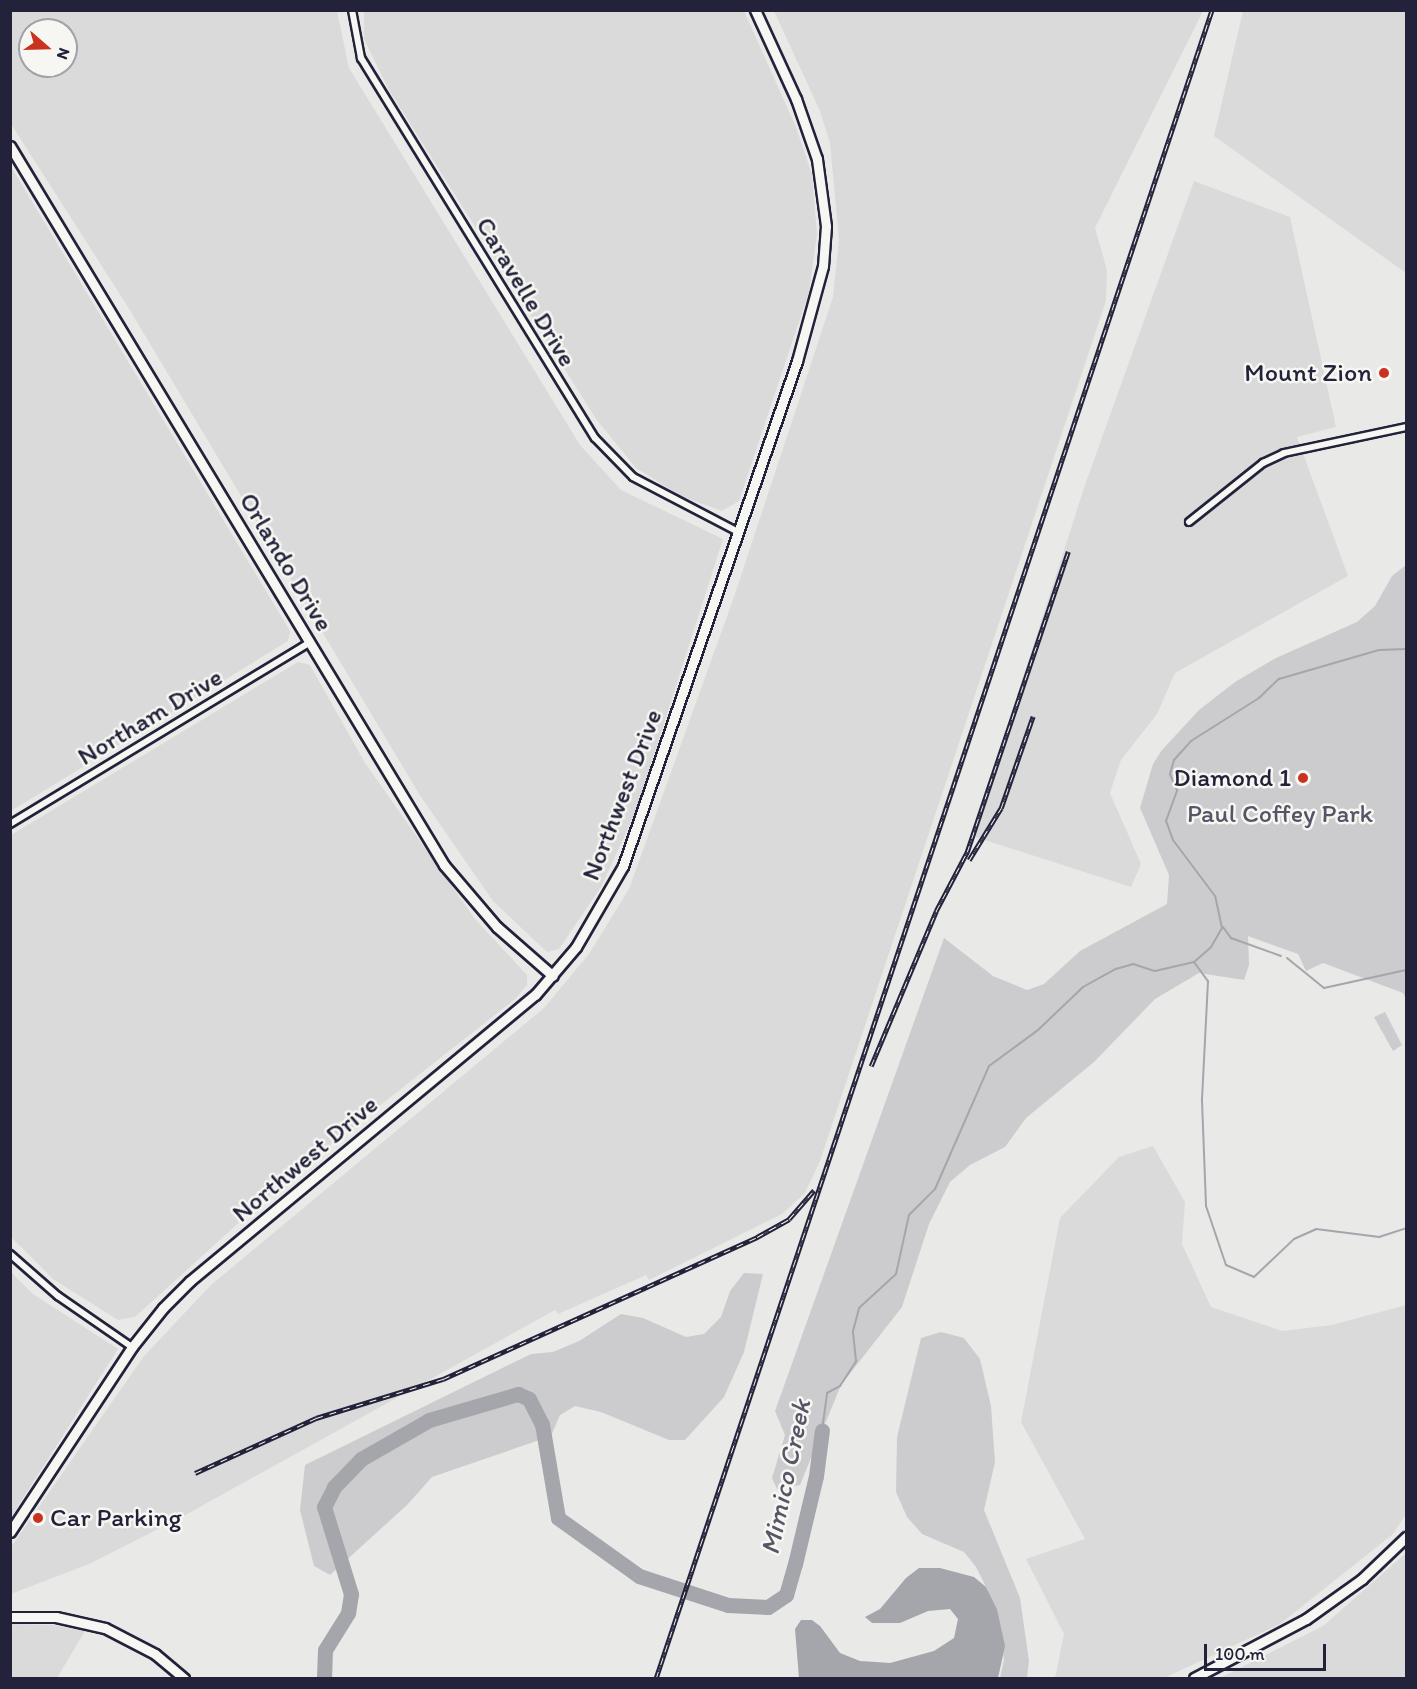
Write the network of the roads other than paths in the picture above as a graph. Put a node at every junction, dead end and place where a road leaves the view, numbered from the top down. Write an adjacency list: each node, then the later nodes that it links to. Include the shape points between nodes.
1 (352, 10): 6 (street, Caravelle Drive, via 361,58 595,438 633,477)
2 (755, 10): 6 (street, Northwest Drive, via 813,144 826,226 824,266 814,304)
3 (10, 146): 7 (street, Orlando Drive)
4 (1407, 427): 5 (street, via 1284,453 1263,462)
5 (1189, 522)
6 (738, 532): 9 (street, Northwest Drive, via 626,859 596,917)
7 (309, 643): 8 (street, Northam Drive); 9 (street, Orlando Drive, via 444,865 496,927)
8 (10, 824)
9 (553, 976): 11 (street, Northwest Drive, via 489,1035 190,1281)
10 (10, 1254): 11 (street, via 50,1290)
11 (132, 1347): 12 (street, Northwest Drive)
12 (10, 1532)
13 (1407, 1537): 16 (street, via 1362,1579 1306,1619)
14 (10, 1617): 15 (street, via 56,1617 105,1628 154,1654)
15 (184, 1678)
16 (1194, 1678)

